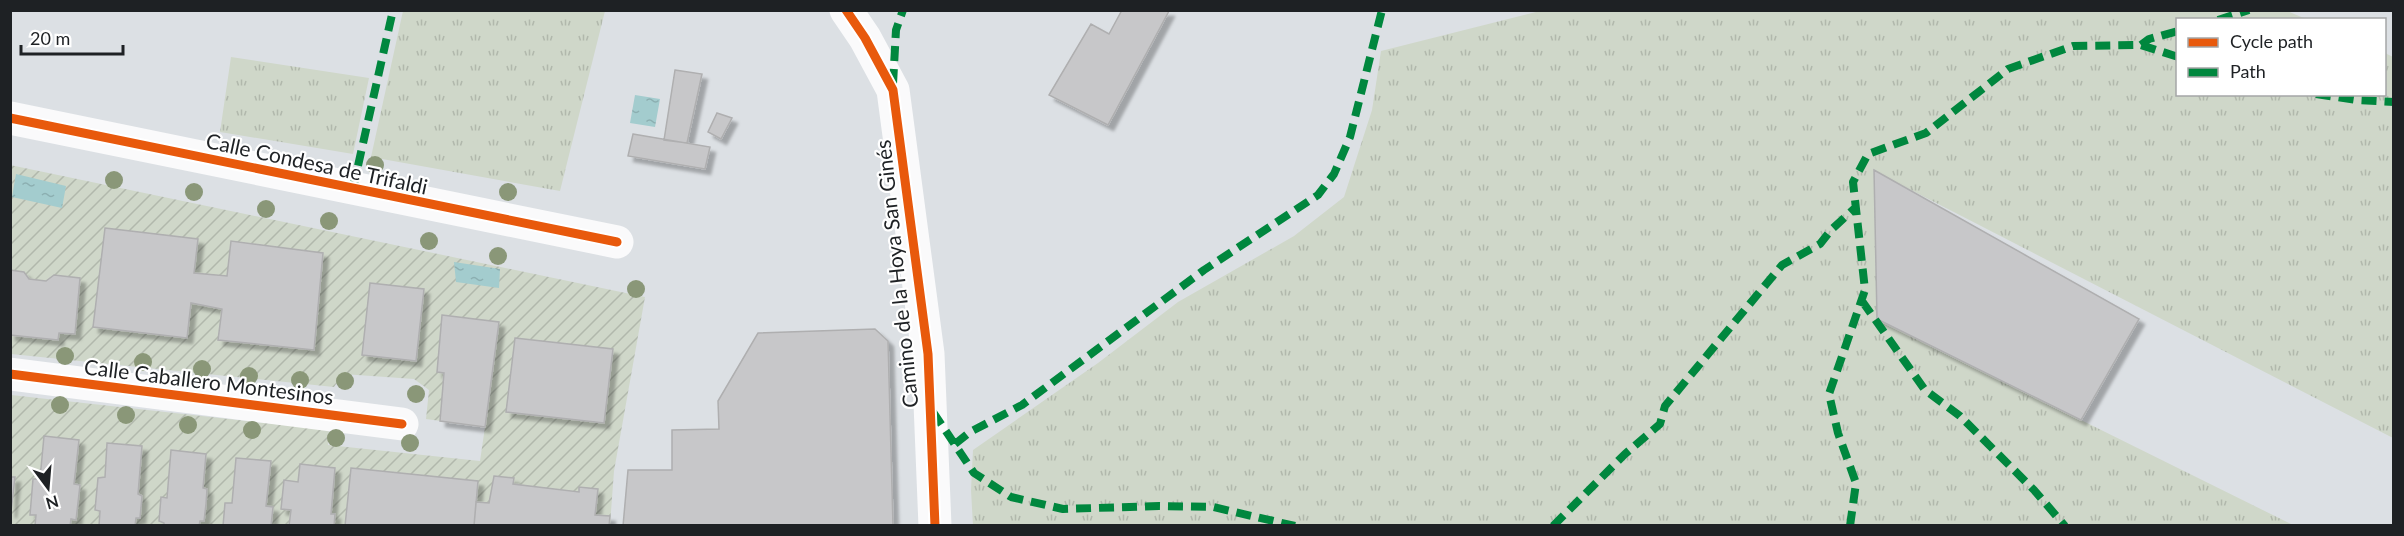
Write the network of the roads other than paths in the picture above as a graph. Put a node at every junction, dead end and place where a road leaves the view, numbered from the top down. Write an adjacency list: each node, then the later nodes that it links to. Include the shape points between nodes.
1 (846, 10): 6 (street, Camino de la Hoya San Ginés, via 893,90 928,354)
2 (10, 118): 3 (street, Calle Condesa de Trifaldi)
3 (616, 242)
4 (10, 374): 5 (street, Calle Caballero Montesinos)
5 (402, 424)
6 (935, 525)

